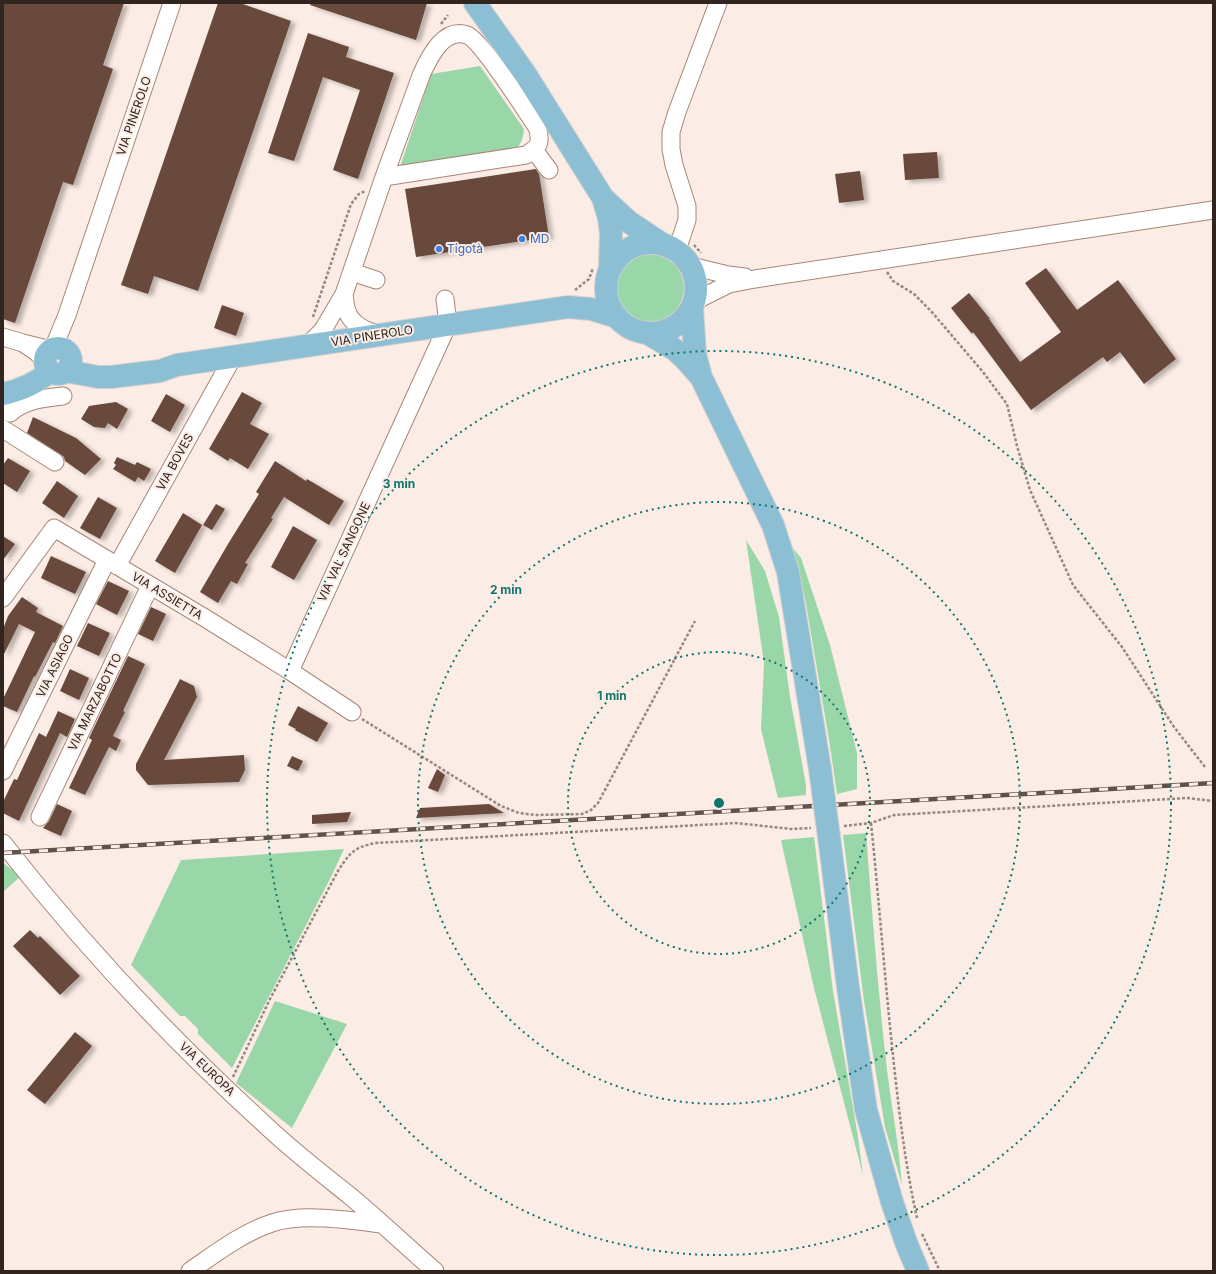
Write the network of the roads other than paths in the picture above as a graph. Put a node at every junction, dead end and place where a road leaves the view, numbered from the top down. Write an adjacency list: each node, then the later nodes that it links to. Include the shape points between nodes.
1 (172, 3): 25 (street, VIA PINEROLO, via 65,320 64,333)
2 (475, 3): 7 (main road, via 526,74)
3 (718, 3): 9 (street, via 671,132 674,165 687,206)
4 (534, 150): 5 (street); 6 (street, via 526,155); 6 (street, via 539,144 537,127 476,41 468,35 454,35 447,37 439,45 422,73)
5 (549, 170)
6 (384, 177): 11 (street)
7 (603, 198): 9 (main road, via 629,222); 10 (main road, via 611,233)
8 (1213, 210): 12 (street)
9 (683, 249): 10 (main road, via 647,243 631,247); 12 (street, via 728,275); 17 (main road, via 696,277)
10 (604, 270): 16 (main road, VIA PINEROLO, via 588,292); 18 (main road, via 609,305)
11 (352, 272): 13 (street); 14 (street)
12 (755, 279): 17 (street, via 729,284)
13 (376, 280)
14 (344, 294): 21 (street, via 346,310 356,324); 23 (street, via 327,324)
15 (445, 299): 19 (street)
16 (571, 299): 18 (main road, VIA PINEROLO, via 591,309); 19 (main road, VIA PINEROLO)
17 (694, 305): 20 (main road, via 674,328); 26 (main road, via 695,354)
18 (617, 317): 20 (main road, via 625,325)
19 (448, 324): 21 (main road, VIA PINEROLO); 35 (street, VIA VAL SANGONE)
20 (647, 333): 26 (main road, via 674,349)
21 (381, 335): 23 (main road, VIA PINEROLO)
22 (3, 337): 25 (street, via 23,344)
23 (308, 345): 24 (main road, VIA PINEROLO)
24 (233, 357): 25 (main road, VIA PINEROLO, via 177,365 147,363 107,367); 32 (street, VIA BOVES)
25 (55, 361): 27 (main road, via 23,378); 28 (main road, via 41,380 17,391); 29 (street, via 63,396 30,402 10,413)
26 (701, 377): 43 (main road, bridge, via 773,525 788,572 820,769 866,1110 892,1202)
27 (3, 382)
28 (3, 394)
29 (3, 411)
30 (3, 429): 31 (street)
31 (55, 462)
32 (112, 563): 33 (street, VIA ASSIETTA); 34 (street, VIA ASSIETTA, via 54,528); 37 (street, VIA ASIAGO)
33 (150, 586): 35 (street, VIA ASSIETTA); 38 (street, VIA MARZABOTTO)
34 (3, 598)
35 (290, 671): 36 (street, VIA ASSIETTA)
36 (352, 712)
37 (3, 771)
38 (40, 817)
39 (3, 843): 40 (street, VIA EUROPA, via 105,964 166,1029 274,1133)
40 (381, 1224): 41 (street, via 302,1218 272,1222 238,1238); 42 (street, VIA EUROPA)
41 (190, 1271)
42 (435, 1271)
43 (918, 1271)

